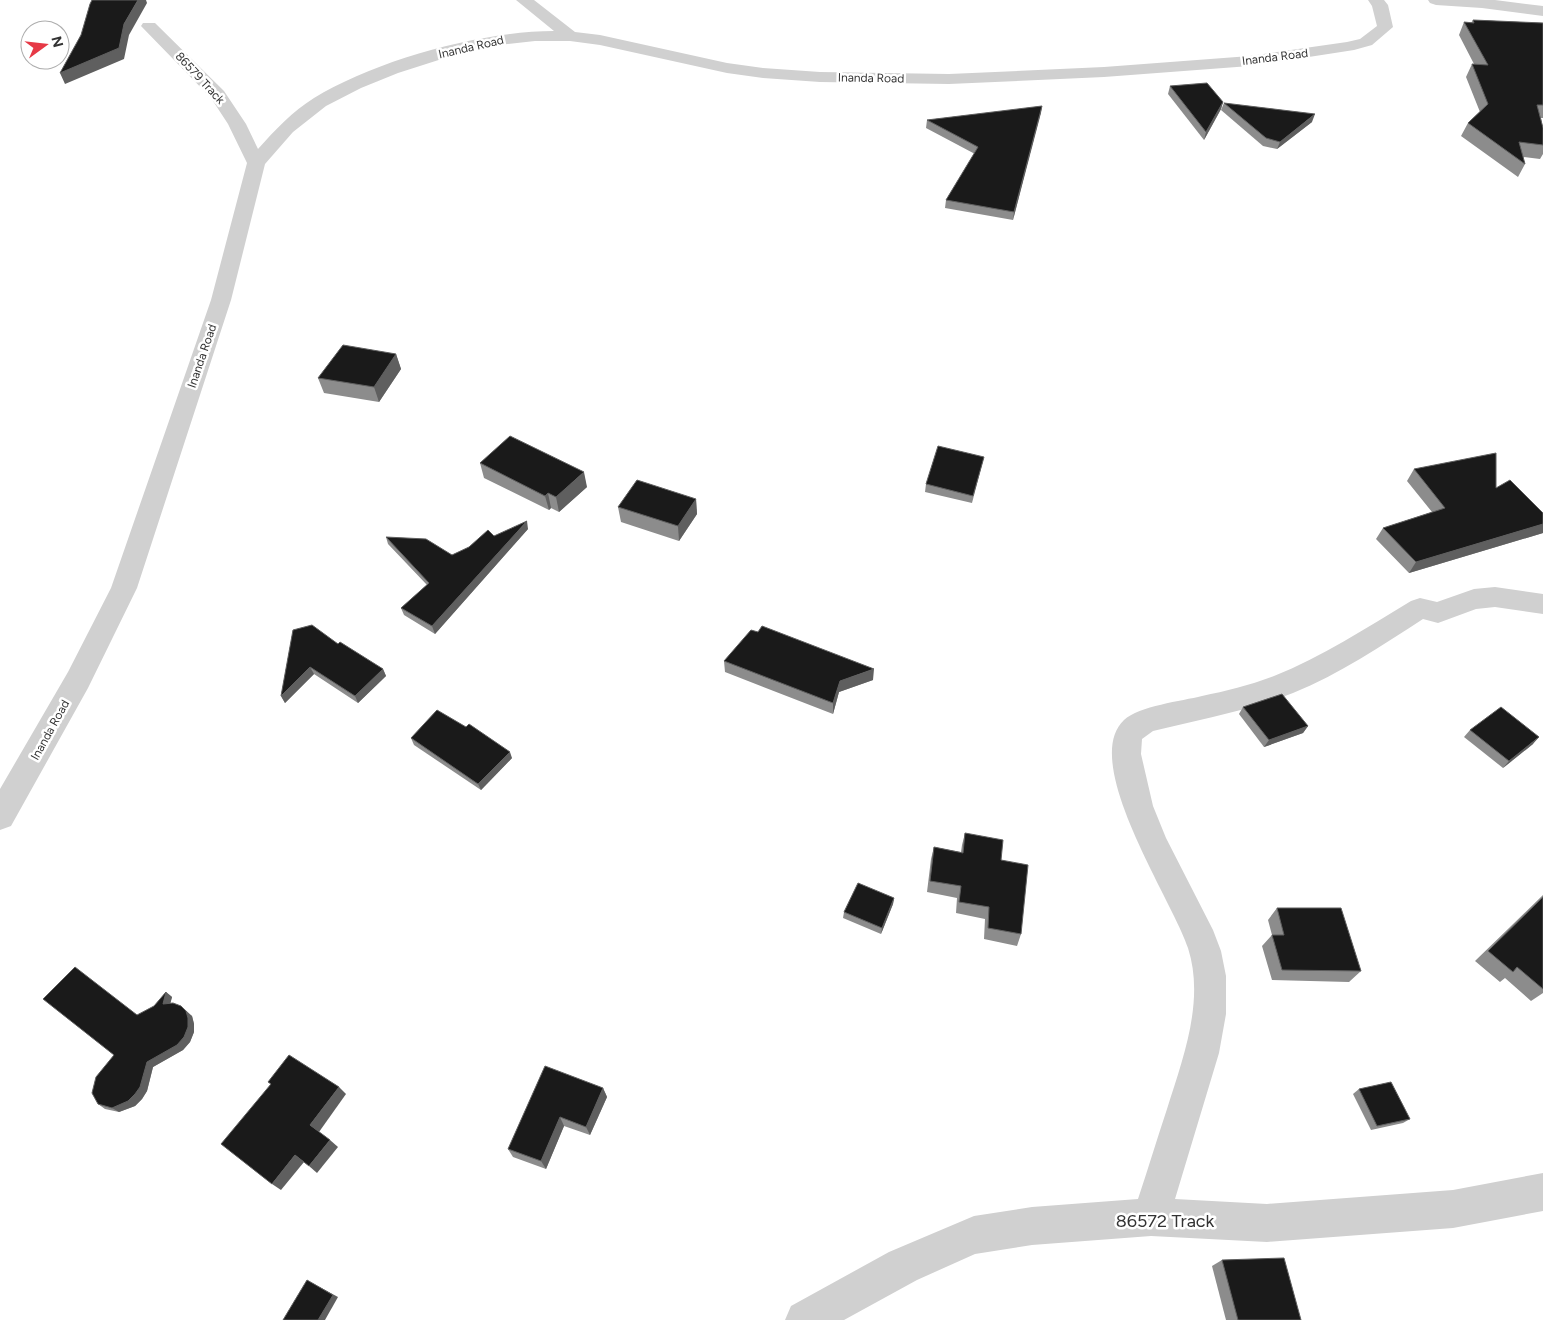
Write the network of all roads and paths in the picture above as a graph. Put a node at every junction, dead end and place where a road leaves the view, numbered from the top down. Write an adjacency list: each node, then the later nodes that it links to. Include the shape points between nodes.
1 (524, 0): 6 (street)
2 (1376, 0): 6 (street, Inanda Road, via 1385,26 1366,42 1250,61 1104,72 948,78 763,74)
3 (1436, 0): 4 (street)
4 (1543, 11)
5 (149, 26): 7 (street, 86579 Track, via 218,95 238,124)
6 (570, 36): 7 (street, Inanda Road, via 488,41 364,80 320,102 287,128)
7 (256, 163): 9 (street, Inanda Road, via 221,300 124,588 78,680)
8 (1543, 604): 11 (street, via 1494,597 1474,599 1438,613 1420,608 1348,652 1299,677 1263,692 1139,724 1128,737 1126,748 1135,802 1166,871 1195,924 1212,981 1202,1053)
9 (0, 817)
10 (1543, 1192): 11 (street, 86572 Track, via 1453,1209 1267,1223)
11 (1152, 1217): 12 (street, 86572 Track, via 1032,1226 974,1235 903,1266)
12 (805, 1320)

